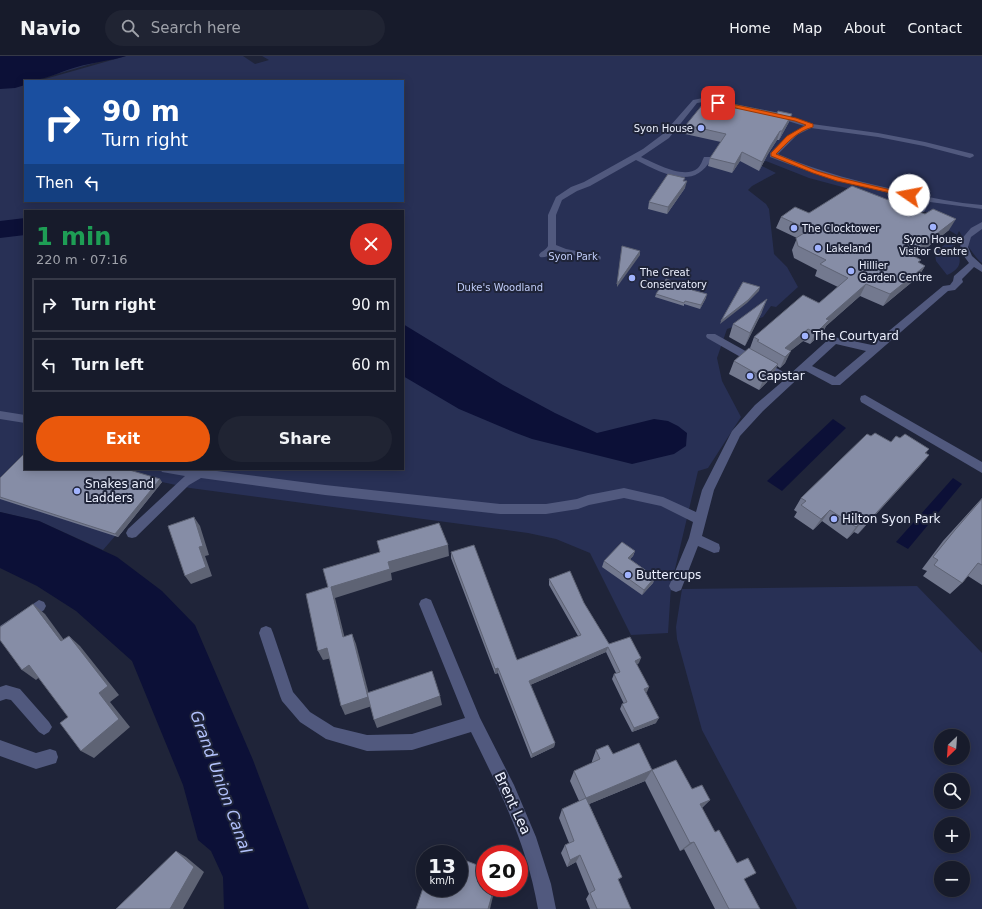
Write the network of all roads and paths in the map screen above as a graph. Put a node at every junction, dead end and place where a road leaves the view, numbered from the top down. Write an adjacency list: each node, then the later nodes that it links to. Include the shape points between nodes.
1 (726, 104): 5 (street, via 695,101 666,136)
2 (764, 112): 3 (street)
3 (811, 126): 4 (street, via 878,135); 7 (street, via 789,137 773,155 839,179)
4 (970, 156)
5 (636, 157): 6 (street, via 669,172 685,175 700,170); 11 (street, via 559,199 552,215)
6 (706, 160)
7 (928, 199): 8 (street); 9 (street)
8 (982, 208)
9 (921, 210)
10 (982, 225): 14 (street, via 964,241 964,250)
11 (552, 246): 12 (street); 13 (street, via 563,252)
12 (543, 255)
13 (597, 258)
14 (978, 266): 16 (street, via 957,278 958,282 952,288 946,288)
15 (711, 336): 18 (street)
16 (874, 349): 17 (street, via 834,340); 17 (street, via 836,382)
17 (804, 366): 18 (street)
18 (790, 380): 25 (street, via 759,408 736,434 708,490)
19 (865, 399): 22 (street)
20 (0, 415): 21 (street)
21 (24, 419)
22 (982, 468)
23 (172, 470): 24 (street)
24 (198, 474): 25 (street, via 500,509 546,509 624,493 663,502); 26 (street, via 185,482)
25 (700, 519): 27 (street)
26 (132, 533)
27 (696, 538): 28 (street); 29 (street)
28 (714, 548)
29 (676, 586)
30 (426, 604): 35 (street, Brent Lea)
31 (39, 606): 33 (street)
32 (266, 632): 35 (street, via 287,696 306,717 331,734 367,743 412,742)
33 (0, 634)
34 (0, 694): 36 (street, via 15,694)
35 (475, 723): 39 (street, Brent Lea, via 527,832 544,885)
36 (44, 727)
37 (0, 748): 38 (street, via 36,761)
38 (50, 757)
39 (547, 909)

